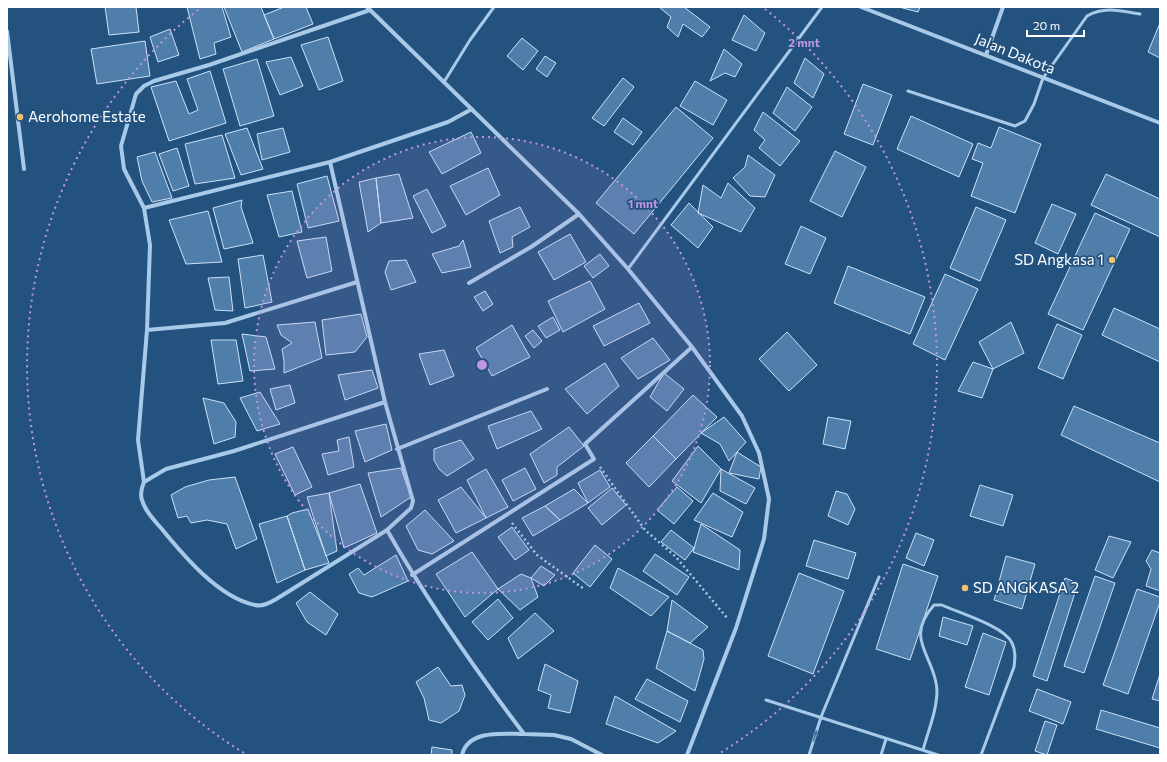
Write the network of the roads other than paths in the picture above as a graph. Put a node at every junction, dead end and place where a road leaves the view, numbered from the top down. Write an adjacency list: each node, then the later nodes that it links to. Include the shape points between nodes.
1 (494, 7): 10 (lane)
2 (822, 7): 18 (lane)
3 (861, 7): 8 (street, Jalan Dakota)
4 (1003, 7): 8 (street)
5 (368, 8): 10 (street); 16 (street, via 144,86 136,94 120,146 124,169)
6 (1140, 14): 9 (lane, via 1111,9 1097,10 1087,16)
7 (7, 31): 15 (street)
8 (986, 55): 9 (street, Jalan Dakota)
9 (1043, 78): 11 (lane, via 1025,121 1015,126); 13 (street, Jalan Dakota)
10 (444, 82): 12 (street)
11 (908, 91)
12 (472, 109): 14 (street, via 448,122); 17 (street)
13 (1160, 123)
14 (330, 162): 16 (street); 19 (street)
15 (24, 170)
16 (144, 208): 21 (street, via 150,245)
17 (579, 214): 18 (street); 20 (street, via 531,247)
18 (628, 269): 22 (street)
19 (357, 282): 21 (street, via 225,323); 24 (street)
20 (469, 282)
21 (147, 330): 26 (street, via 138,440)
22 (692, 347): 28 (street, via 585,444 594,459); 37 (street, via 742,416 759,454 768,499 764,539 736,628)
23 (547, 389): 25 (street)
24 (385, 402): 25 (street); 26 (street, via 234,451 166,469)
25 (397, 449): 27 (street, via 413,501 411,508)
26 (144, 482): 27 (street, via 141,491 146,510 184,556 215,584 233,596 257,606 278,598)
27 (387, 530): 28 (street)
28 (412, 575): 32 (street, via 478,674)
29 (879, 577): 31 (lane)
30 (766, 700): 31 (lane)
31 (821, 717): 33 (lane); 38 (lane, one-way to 31)
32 (524, 734): 35 (street, via 479,737 466,746); 36 (street, via 554,735 571,739)
33 (886, 739): 34 (lane); 39 (lane)
34 (923, 750): 40 (lane); 41 (lane, via 936,705 936,690 934,676 921,645 920,634 927,614 934,605 942,605 1001,631 1012,642 1016,656)
35 (462, 755)
36 (602, 755)
37 (687, 755)
38 (809, 755)
39 (881, 755)
40 (938, 755)
41 (981, 755)

